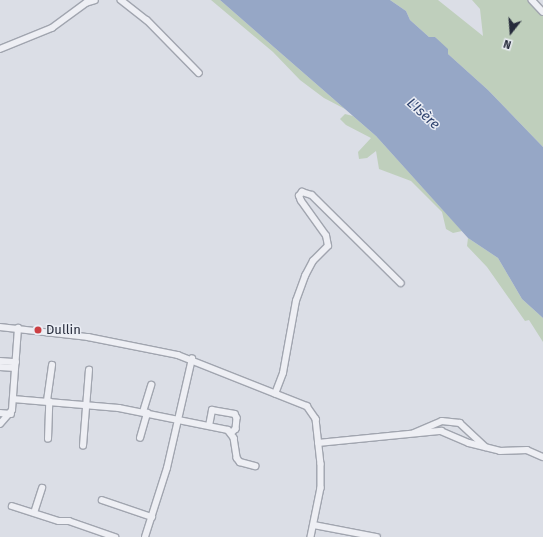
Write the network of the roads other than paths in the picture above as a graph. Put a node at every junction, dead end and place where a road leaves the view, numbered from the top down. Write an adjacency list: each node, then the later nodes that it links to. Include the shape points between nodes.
1 (95, 0): 5 (street, via 86,3 52,28)
2 (121, 0): 6 (street, via 147,20)
3 (532, 0): 4 (street)
4 (543, 12)
5 (0, 50)
6 (199, 73)
7 (401, 283): 17 (street, via 312,195 302,192 301,201 326,236 328,246 312,261 296,301 283,373)
8 (0, 327): 9 (street)
9 (18, 328): 10 (street, via 88,337); 12 (street)
10 (192, 360): 17 (street); 24 (street)
11 (0, 361): 12 (street)
12 (15, 365): 14 (street); 18 (street)
13 (52, 365): 19 (street)
14 (0, 367)
15 (89, 370): 20 (street)
16 (151, 385): 22 (street)
17 (275, 394): 31 (street, via 307,406 314,414)
18 (13, 399): 19 (street); 23 (street)
19 (48, 402): 20 (street); 30 (street)
20 (87, 405): 22 (street); 32 (street)
21 (0, 412): 23 (street)
22 (145, 413): 24 (street); 29 (street)
23 (11, 414): 25 (street)
24 (178, 420): 26 (street); 40 (street)
25 (0, 424)
26 (209, 426): 27 (street); 27 (street, via 212,410 235,414 238,418 236,429)
27 (232, 433): 35 (street, via 237,458 240,462)
28 (411, 435): 31 (street); 33 (street, via 441,431); 33 (street, via 442,421 460,423)
29 (140, 438)
30 (48, 439)
31 (318, 443): 41 (street, via 321,488)
32 (83, 446)
33 (486, 447): 34 (street, via 527,450)
34 (543, 457)
35 (255, 466)
36 (42, 488): 39 (street)
37 (102, 500): 40 (street)
38 (12, 506): 39 (street)
39 (34, 513): 42 (street, via 59,521 69,521)
40 (152, 517): 43 (street)
41 (314, 525): 44 (street); 45 (street)
42 (115, 537)
43 (145, 537)
44 (311, 537)
45 (377, 537)

